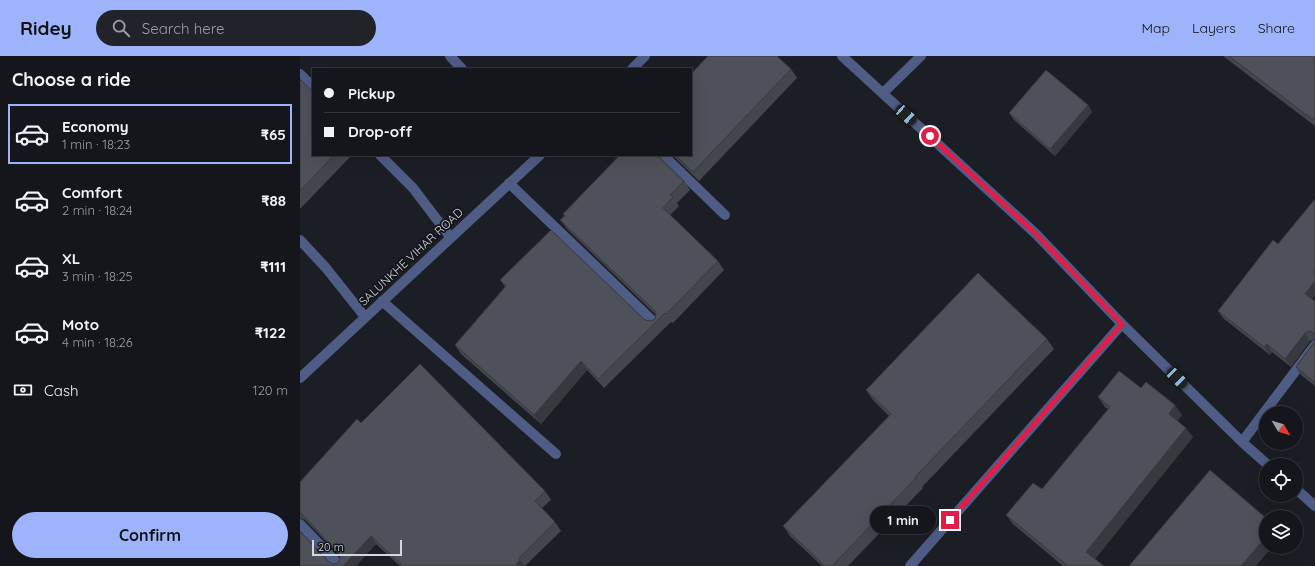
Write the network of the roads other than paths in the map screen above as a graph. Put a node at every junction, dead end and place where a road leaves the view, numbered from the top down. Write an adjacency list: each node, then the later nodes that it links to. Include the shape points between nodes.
1 (450, 56): 5 (street)
2 (842, 56): 9 (street)
3 (921, 56): 9 (street)
4 (643, 57): 6 (street)
5 (461, 68)
6 (633, 68)
7 (300, 74): 8 (street)
8 (312, 86)
9 (883, 93): 20 (street, via 1036,234)
10 (381, 156): 15 (street, via 413,188)
11 (539, 156): 13 (street, SALUNKHE VIHAR ROAD)
12 (663, 156): 14 (street)
13 (509, 183): 15 (street, SALUNKHE VIHAR ROAD); 19 (street)
14 (724, 216)
15 (451, 238): 17 (street, SALUNKHE VIHAR ROAD)
16 (300, 240): 18 (street)
17 (382, 301): 18 (street, SALUNKHE VIHAR ROAD); 24 (street)
18 (365, 317): 22 (street, SALUNKHE VIHAR ROAD)
19 (656, 324)
20 (1122, 324): 23 (street); 30 (street)
21 (1315, 345): 23 (street)
22 (300, 378)
23 (1242, 442): 25 (street)
24 (556, 454)
25 (1260, 458)
26 (1303, 495): 27 (street)
27 (1315, 506)
28 (300, 524): 29 (street)
29 (340, 566)
30 (910, 566)

